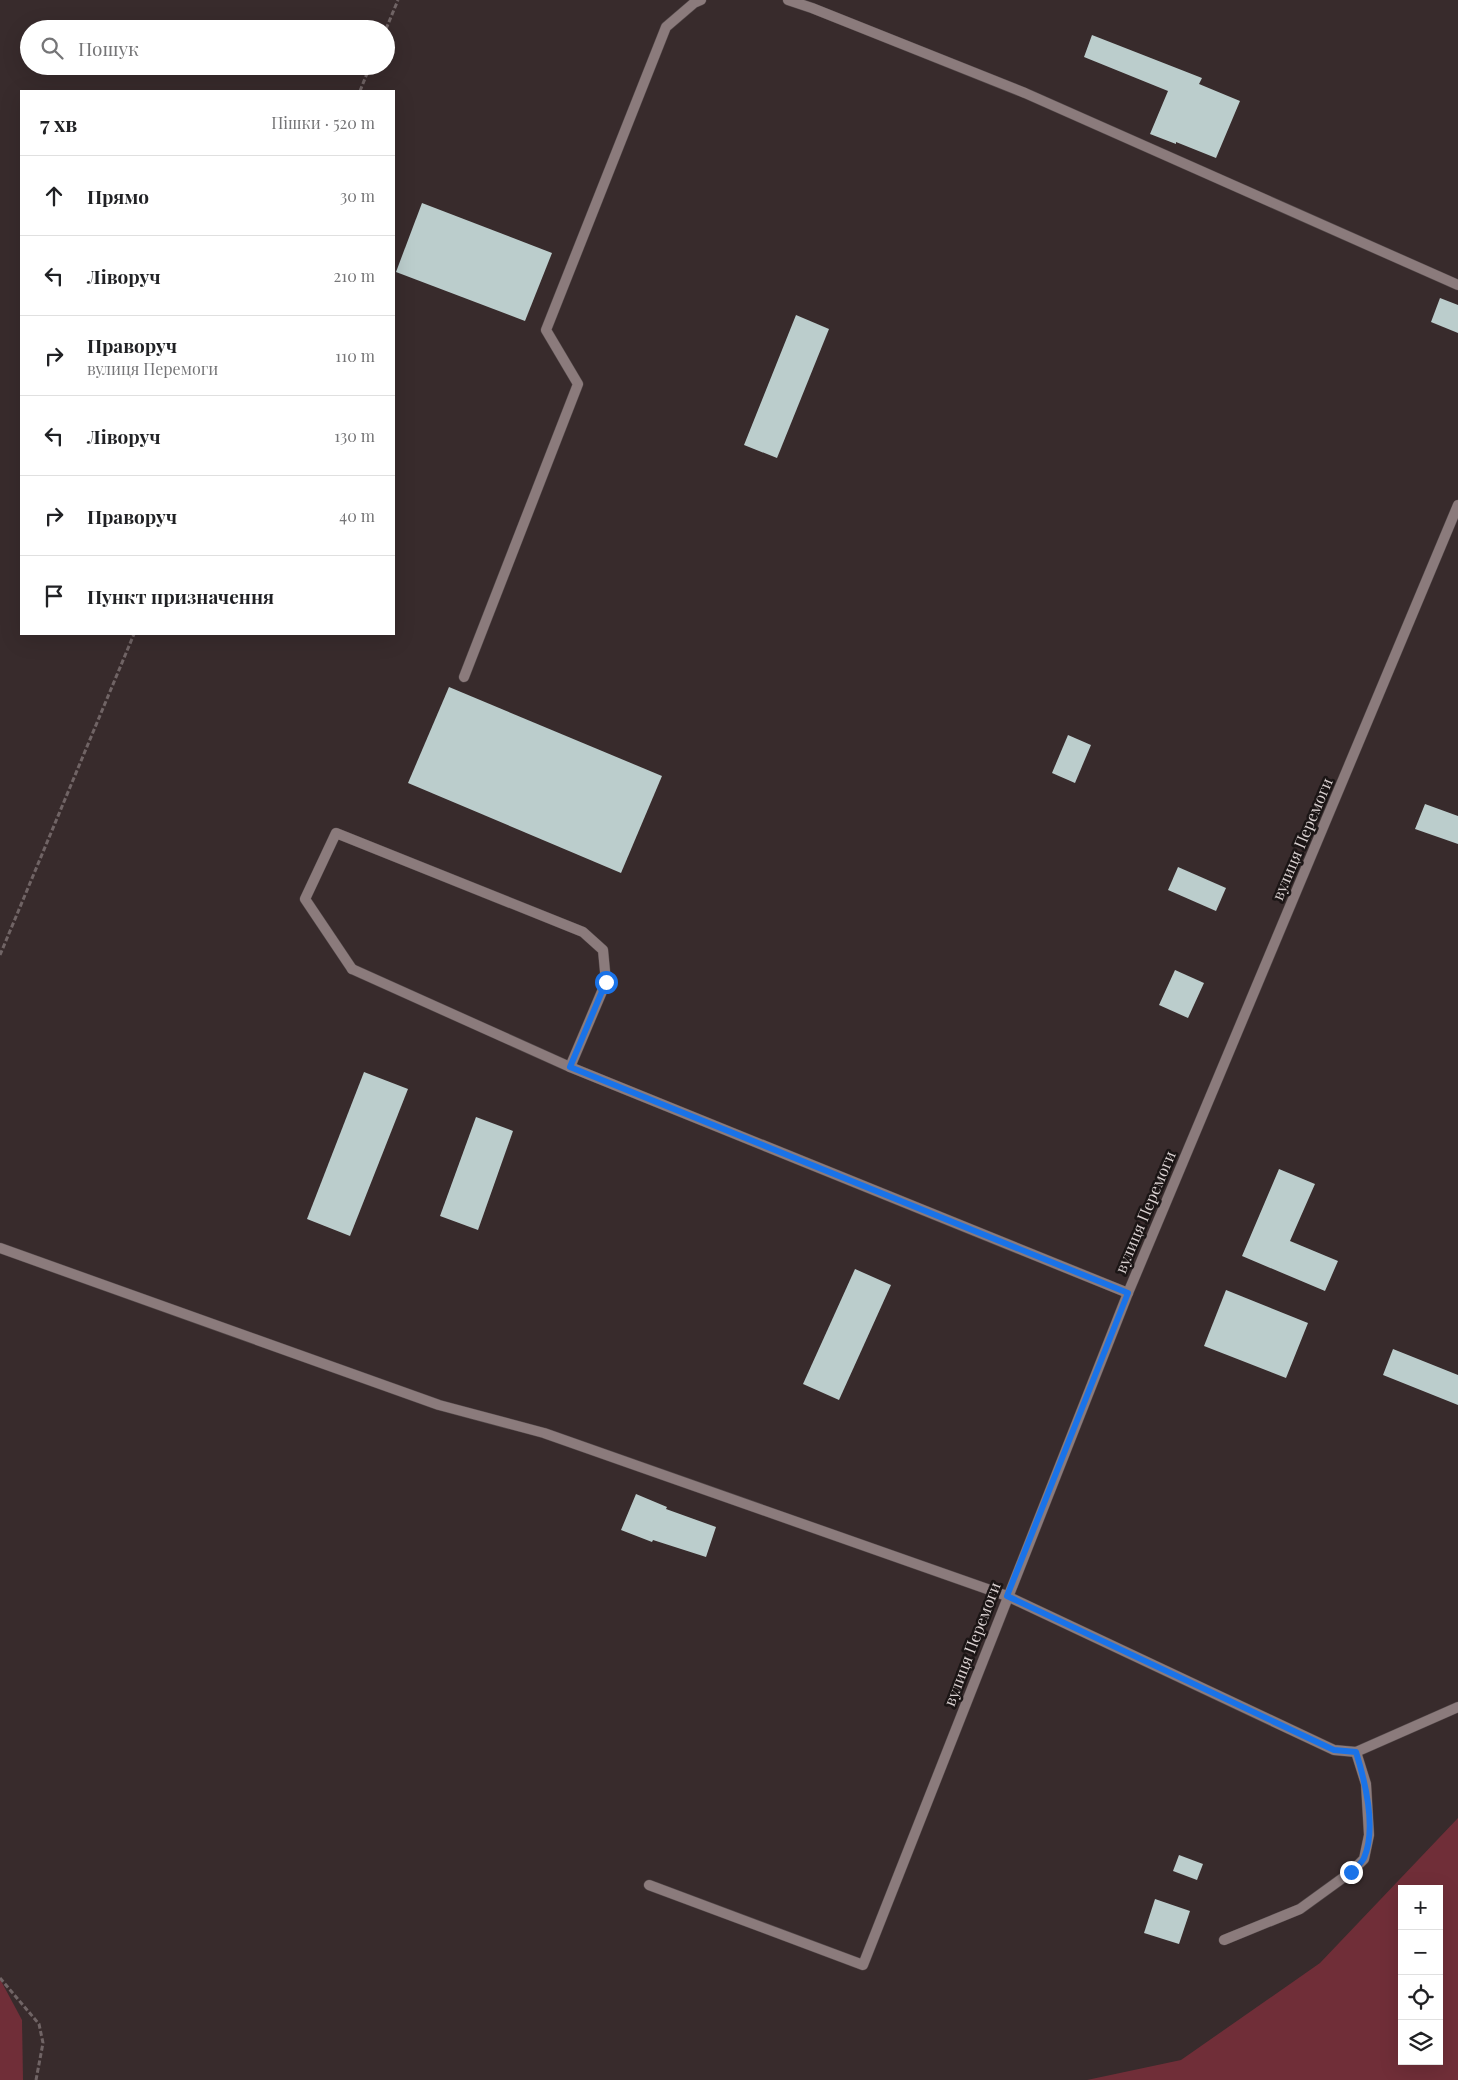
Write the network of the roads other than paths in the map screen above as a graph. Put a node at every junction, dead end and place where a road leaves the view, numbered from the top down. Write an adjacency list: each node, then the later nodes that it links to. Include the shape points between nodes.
1 (701, 0): 5 (street, via 666,27 546,330 578,384)
2 (788, 0): 3 (street, via 1025,93)
3 (1458, 285)
4 (1458, 506): 8 (street, вулиця Перемоги)
5 (464, 677)
6 (570, 1067): 6 (street, via 352,969 305,899 336,833 583,932 603,950 606,982); 8 (street)
7 (0, 1248): 9 (street, via 439,1405 544,1433)
8 (1128, 1293): 9 (street, вулиця Перемоги)
9 (1007, 1596): 11 (street, via 1334,1750); 12 (street, вулиця Перемоги, via 863,1965)
10 (1458, 1707): 11 (street)
11 (1356, 1752): 13 (street, via 1366,1784 1369,1836 1364,1859 1300,1909)
12 (649, 1885)
13 (1224, 1940)

